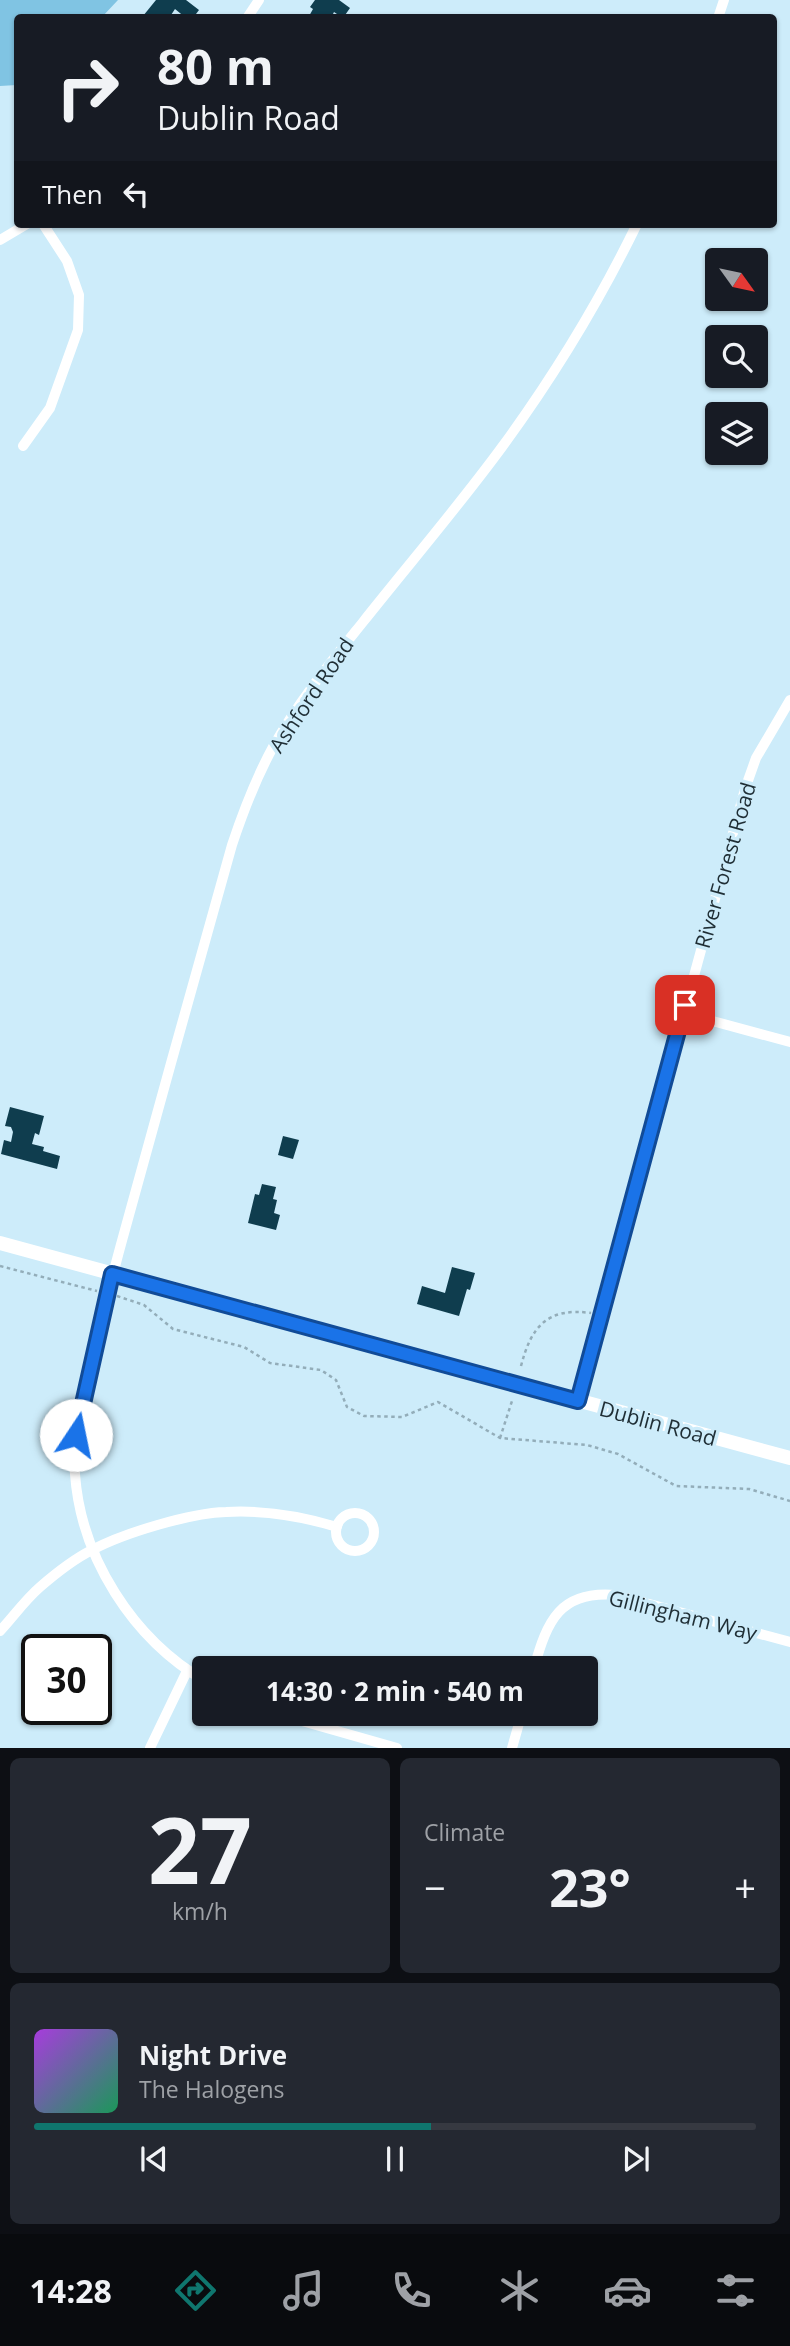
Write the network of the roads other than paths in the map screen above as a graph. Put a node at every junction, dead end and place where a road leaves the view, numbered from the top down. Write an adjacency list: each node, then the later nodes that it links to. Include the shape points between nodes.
1 (20, 228): 4 (street)
2 (46, 228): 5 (street, via 67,261 79,295 78,330 50,408)
3 (635, 228): 10 (street, Ashford Road, via 576,338 502,447 335,656 273,748 232,845)
4 (0, 240)
5 (23, 446)
6 (790, 700): 7 (street, River Forest Road, via 756,758 745,789)
7 (683, 1013): 8 (street); 11 (street, River Forest Road)
8 (790, 1042)
9 (0, 1243): 10 (main road, Dublin Road)
10 (112, 1274): 11 (main road, Dublin Road); 14 (street, Ashford Road, via 76,1435 75,1474)
11 (578, 1401): 12 (main road, Dublin Road)
12 (790, 1458)
13 (337, 1527): 14 (street, via 264,1512 223,1511 174,1521)
14 (92, 1550): 15 (street, via 39,1588); 18 (street, Ashford Road, via 130,1616)
15 (0, 1631)
16 (790, 1642): 17 (street, Gillingham Way, via 596,1593 557,1611)
17 (537, 1656)
18 (187, 1671): 19 (street, Ashford Road); 22 (street)
19 (192, 1674)
20 (320, 1726): 23 (street)
21 (518, 1726): 24 (street)
22 (150, 1748)
23 (397, 1748)
24 (512, 1748)

